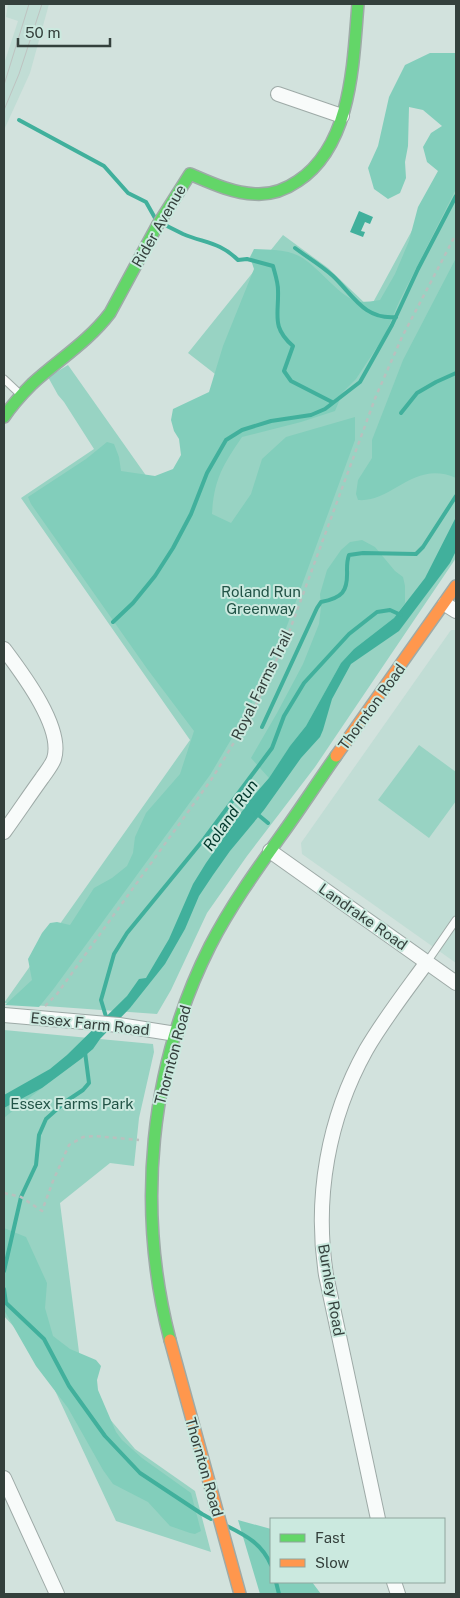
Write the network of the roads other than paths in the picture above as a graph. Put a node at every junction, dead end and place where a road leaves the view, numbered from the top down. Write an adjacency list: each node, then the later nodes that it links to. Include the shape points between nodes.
1 (358, 4): 3 (street, Rider Avenue, via 351,76)
2 (278, 94): 3 (street)
3 (342, 116): 5 (street, Rider Avenue, via 335,136 314,170 293,185 270,194 245,194 190,174 101,325)
4 (4, 378): 5 (lane)
5 (21, 395): 6 (street, Rider Avenue)
6 (4, 417)
7 (456, 586): 8 (street, Thornton Road)
8 (451, 607): 11 (street, Thornton Road)
9 (4, 649): 10 (street, via 46,714 56,743 54,760)
10 (4, 832)
11 (270, 851): 13 (street, Landrake Road); 16 (street, Thornton Road, via 224,920 203,961)
12 (456, 920): 13 (lane)
13 (427, 962): 14 (street, Landrake Road); 18 (street, Burnley Road, via 367,1049 352,1078 334,1129 323,1192 322,1237 326,1275)
14 (456, 983)
15 (4, 1015): 16 (street, Essex Farm Road, via 119,1025)
16 (176, 1034): 20 (street, Thornton Road, via 164,1079 154,1145 150,1204 154,1256 162,1308)
17 (4, 1478): 19 (street)
18 (378, 1518)
19 (57, 1594)
20 (240, 1594)

